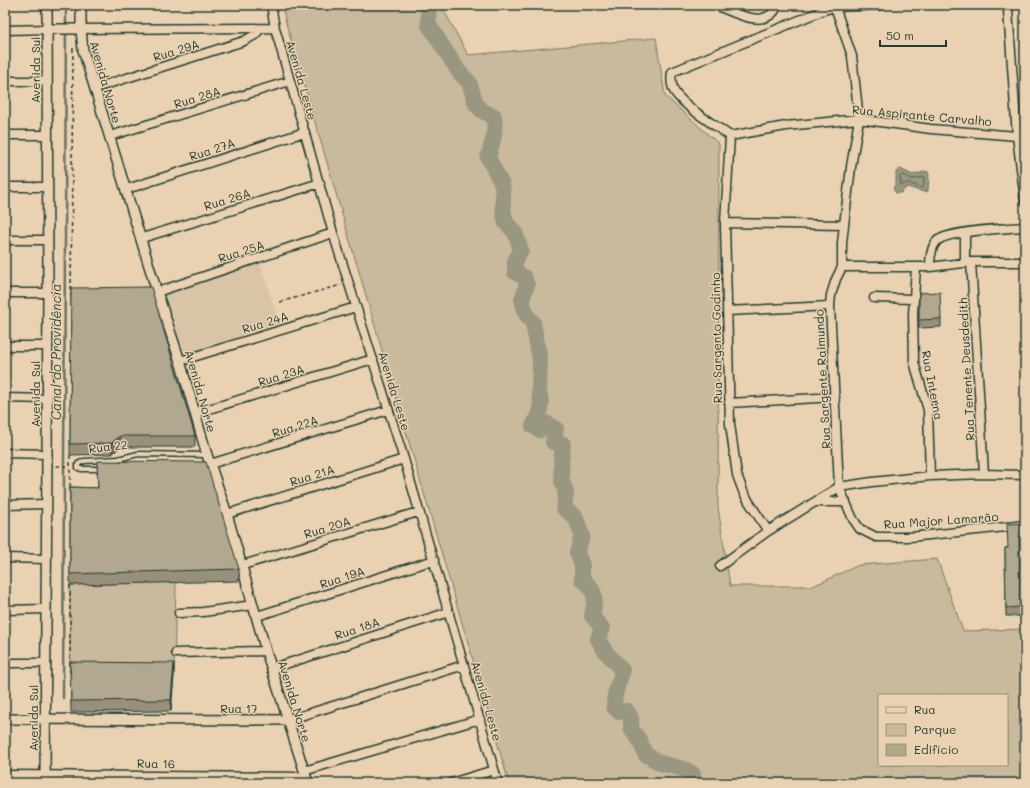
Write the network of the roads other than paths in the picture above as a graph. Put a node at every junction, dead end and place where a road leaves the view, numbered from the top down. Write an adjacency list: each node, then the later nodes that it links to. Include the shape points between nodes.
1 (47, 5): 10 (street, Avenida Sul)
2 (81, 5): 11 (street, Avenida Norte)
3 (271, 5): 9 (street, Avenida Leste)
4 (715, 5): 5 (street, via 751,19 770,16)
5 (778, 5)
6 (882, 5): 7 (street)
7 (835, 7): 18 (street, Rua Sargente Raimundo, via 852,56); 23 (street, via 814,13 672,72 672,84 679,97)
8 (1007, 7): 24 (street)
9 (275, 28): 12 (street); 16 (street, Avenida Leste)
10 (49, 29): 11 (street); 13 (street); 15 (street, Avenida Sul)
11 (78, 29): 12 (street); 17 (street, Avenida Norte)
12 (260, 29): 17 (street, Rua 29A, via 250,39)
13 (5, 30)
14 (5, 81): 15 (street)
15 (47, 81): 21 (street, Avenida Sul)
16 (290, 81): 19 (street, Avenida Leste); 22 (street, Rua 28A)
17 (95, 88): 22 (street, Avenida Norte)
18 (859, 119): 23 (street, Rua Aspirante Carvalho, via 786,126); 24 (street, Rua Aspirante Carvalho, via 931,129); 31 (street, Rua Sargente Raimundo)
19 (305, 132): 25 (street, Avenida Leste); 28 (street, Rua 27A)
20 (5, 135): 21 (street)
21 (46, 135): 27 (street, Avenida Sul)
22 (110, 136): 28 (street, Avenida Norte)
23 (730, 136): 30 (street, Rua Sargento Godinho)
24 (1017, 136): 29 (street)
25 (320, 183): 33 (street, Avenida Leste); 35 (street, Rua 26A)
26 (5, 187): 27 (street)
27 (47, 187): 37 (street, Avenida Sul)
28 (126, 189): 35 (street, Avenida Norte)
29 (1025, 201)
30 (725, 223): 31 (street); 50 (street, Rua Sargento Godinho)
31 (844, 225): 40 (street, Rua Sargente Raimundo)
32 (1025, 227): 34 (street)
33 (333, 233): 43 (street, Rua 25A); 49 (street, Avenida Leste)
34 (965, 233): 39 (street, Rua Tenente Deusdedith); 42 (street, via 937,241)
35 (142, 238): 43 (street, Avenida Norte)
36 (5, 240): 37 (street)
37 (48, 240): 45 (street, Avenida Sul)
38 (1025, 262): 39 (street)
39 (968, 263): 42 (street); 69 (street, Rua Tenente Deusdedith)
40 (842, 267): 41 (street); 48 (street, Rua Sargente Raimundo, via 836,279)
41 (916, 267): 42 (street); 47 (street, Rua Interna)
42 (930, 267)
43 (157, 292): 54 (street, Avenida Norte)
44 (5, 293): 45 (street)
45 (48, 293): 52 (street, Avenida Sul)
46 (874, 298): 47 (street)
47 (914, 299): 71 (street, Rua Interna, via 914,362 928,410)
48 (830, 306): 50 (street); 55 (street, Rua Sargente Raimundo)
49 (356, 307): 53 (street, Avenida Leste); 54 (street, Rua 24A)
50 (727, 311): 58 (street, Rua Sargento Godinho)
51 (5, 346): 52 (street)
52 (47, 346): 57 (street, Avenida Sul)
53 (373, 359): 59 (street, Avenida Leste); 60 (street, Rua 23A)
54 (180, 361): 60 (street, Avenida Norte)
55 (834, 397): 58 (street); 72 (street, Rua Sargente Raimundo)
56 (5, 398): 57 (street)
57 (47, 399): 62 (street, Avenida Sul)
58 (729, 403): 80 (street, Rua Sargento Godinho, via 737,475 749,502)
59 (388, 410): 65 (street, Avenida Leste); 67 (street, Rua 22A)
60 (196, 413): 63 (street, Avenida Norte)
61 (5, 453): 62 (street)
62 (46, 454): 75 (street, Avenida Sul)
63 (206, 455): 64 (lane, Rua 22, via 138,454); 67 (street, Avenida Norte)
64 (125, 457): 66 (lane); 68 (lane, Rua 22, via 84,461 78,464 78,468 81,469)
65 (404, 459): 77 (street, Avenida Leste); 78 (street, Rua 21A)
66 (125, 463)
67 (208, 468): 78 (street, Avenida Norte)
68 (104, 469)
69 (984, 474): 70 (street); 71 (street)
70 (1025, 475)
71 (930, 476): 72 (street)
72 (839, 487): 73 (street); 74 (street, Rua Major Lamarão)
73 (814, 502): 74 (street); 80 (street)
74 (846, 502): 79 (street, Rua Major Lamarão, via 860,528 876,537 910,537)
75 (46, 504): 76 (street); 82 (street, Avenida Sul)
76 (5, 505)
77 (418, 512): 83 (street, Avenida Leste); 84 (street, Rua 20A)
78 (227, 514): 84 (street, Avenida Norte)
79 (1025, 525)
80 (768, 531): 85 (street)
81 (5, 558): 82 (street)
82 (46, 559): 87 (street, Avenida Sul)
83 (434, 560): 89 (street, Avenida Leste); 91 (street, Rua 19A)
84 (242, 565): 86 (street, Avenida Norte)
85 (720, 566)
86 (253, 605): 90 (street); 91 (street, Avenida Norte)
87 (46, 609): 88 (street); 95 (street, Avenida Sul)
88 (5, 610)
89 (449, 612): 96 (street, Avenida Leste); 97 (street, Rua 18A)
90 (179, 613)
91 (257, 616): 92 (street, Avenida Norte)
92 (266, 651): 93 (street); 97 (street, Avenida Norte)
93 (176, 653)
94 (5, 663): 95 (street)
95 (46, 663): 99 (street, Avenida Sul)
96 (464, 665): 100 (street, Avenida Leste); 101 (street, Rua 17)
97 (273, 668): 101 (street, Avenida Norte)
98 (5, 719): 99 (street, Rua 17)
99 (45, 719): 101 (street, Rua 17); 105 (street, Avenida Sul)
100 (480, 719): 102 (street, Avenida Leste); 104 (street, Rua 16)
101 (288, 720): 104 (street, Avenida Norte)
102 (494, 770): 106 (street); 107 (street, Avenida Leste)
103 (5, 775): 105 (street, Rua 16)
104 (306, 777): 105 (street, Rua 16)
105 (45, 779)
106 (450, 783)
107 (498, 783)

